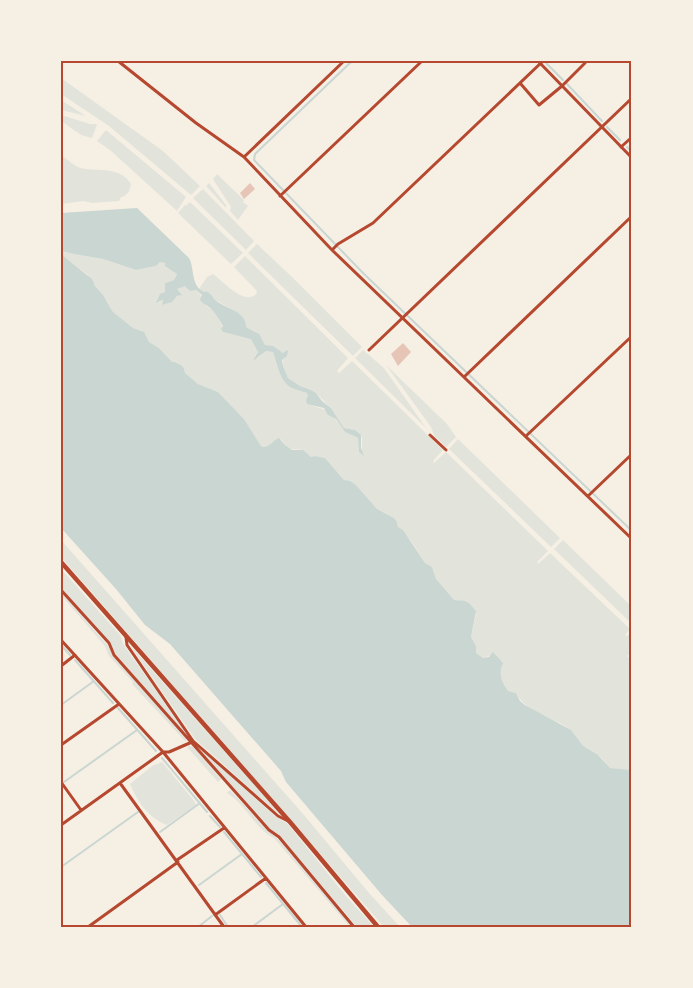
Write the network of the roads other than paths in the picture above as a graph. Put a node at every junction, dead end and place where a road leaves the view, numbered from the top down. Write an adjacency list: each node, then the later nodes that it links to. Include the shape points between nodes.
1 (118, 61): 12 (street)
2 (344, 61): 12 (street)
3 (422, 61): 14 (street)
4 (583, 61): 7 (street, via 585,63)
5 (540, 62): 6 (street); 7 (street)
6 (520, 83): 7 (street, via 539,105); 16 (street, via 373,224)
7 (562, 86): 9 (street)
8 (632, 98): 9 (street)
9 (602, 126): 11 (street); 17 (street)
10 (632, 137): 11 (street)
11 (621, 147): 13 (street)
12 (244, 157): 14 (street)
13 (632, 158)
14 (281, 196): 16 (street)
15 (632, 216): 20 (street)
16 (333, 249): 17 (street)
17 (403, 316): 19 (street); 20 (street)
18 (632, 336): 22 (street)
19 (369, 350)
20 (464, 376): 22 (street)
21 (430, 435): 23 (street)
22 (527, 436): 25 (street)
23 (446, 450)
24 (632, 454): 25 (street)
25 (588, 496): 26 (street)
26 (632, 539)
27 (61, 562): 29 (main road)
28 (61, 590): 34 (street)
29 (126, 636): 34 (street, via 127,645); 40 (main road)
30 (61, 640): 31 (street)
31 (75, 655): 32 (street); 33 (street)
32 (61, 666)
33 (119, 704): 35 (street); 36 (street)
34 (192, 742): 36 (street); 40 (street, via 278,816); 49 (street, via 269,830 279,837)
35 (61, 745)
36 (163, 752): 38 (street); 42 (street)
37 (61, 782): 39 (street)
38 (120, 783): 39 (street); 43 (street)
39 (81, 810): 41 (street)
40 (290, 822): 50 (main road)
41 (61, 825)
42 (224, 828): 43 (street); 44 (street)
43 (177, 861): 45 (street); 46 (street)
44 (266, 878): 45 (street); 48 (street)
45 (215, 914): 47 (street)
46 (88, 927)
47 (224, 927)
48 (306, 927)
49 (354, 927)
50 (378, 927)

